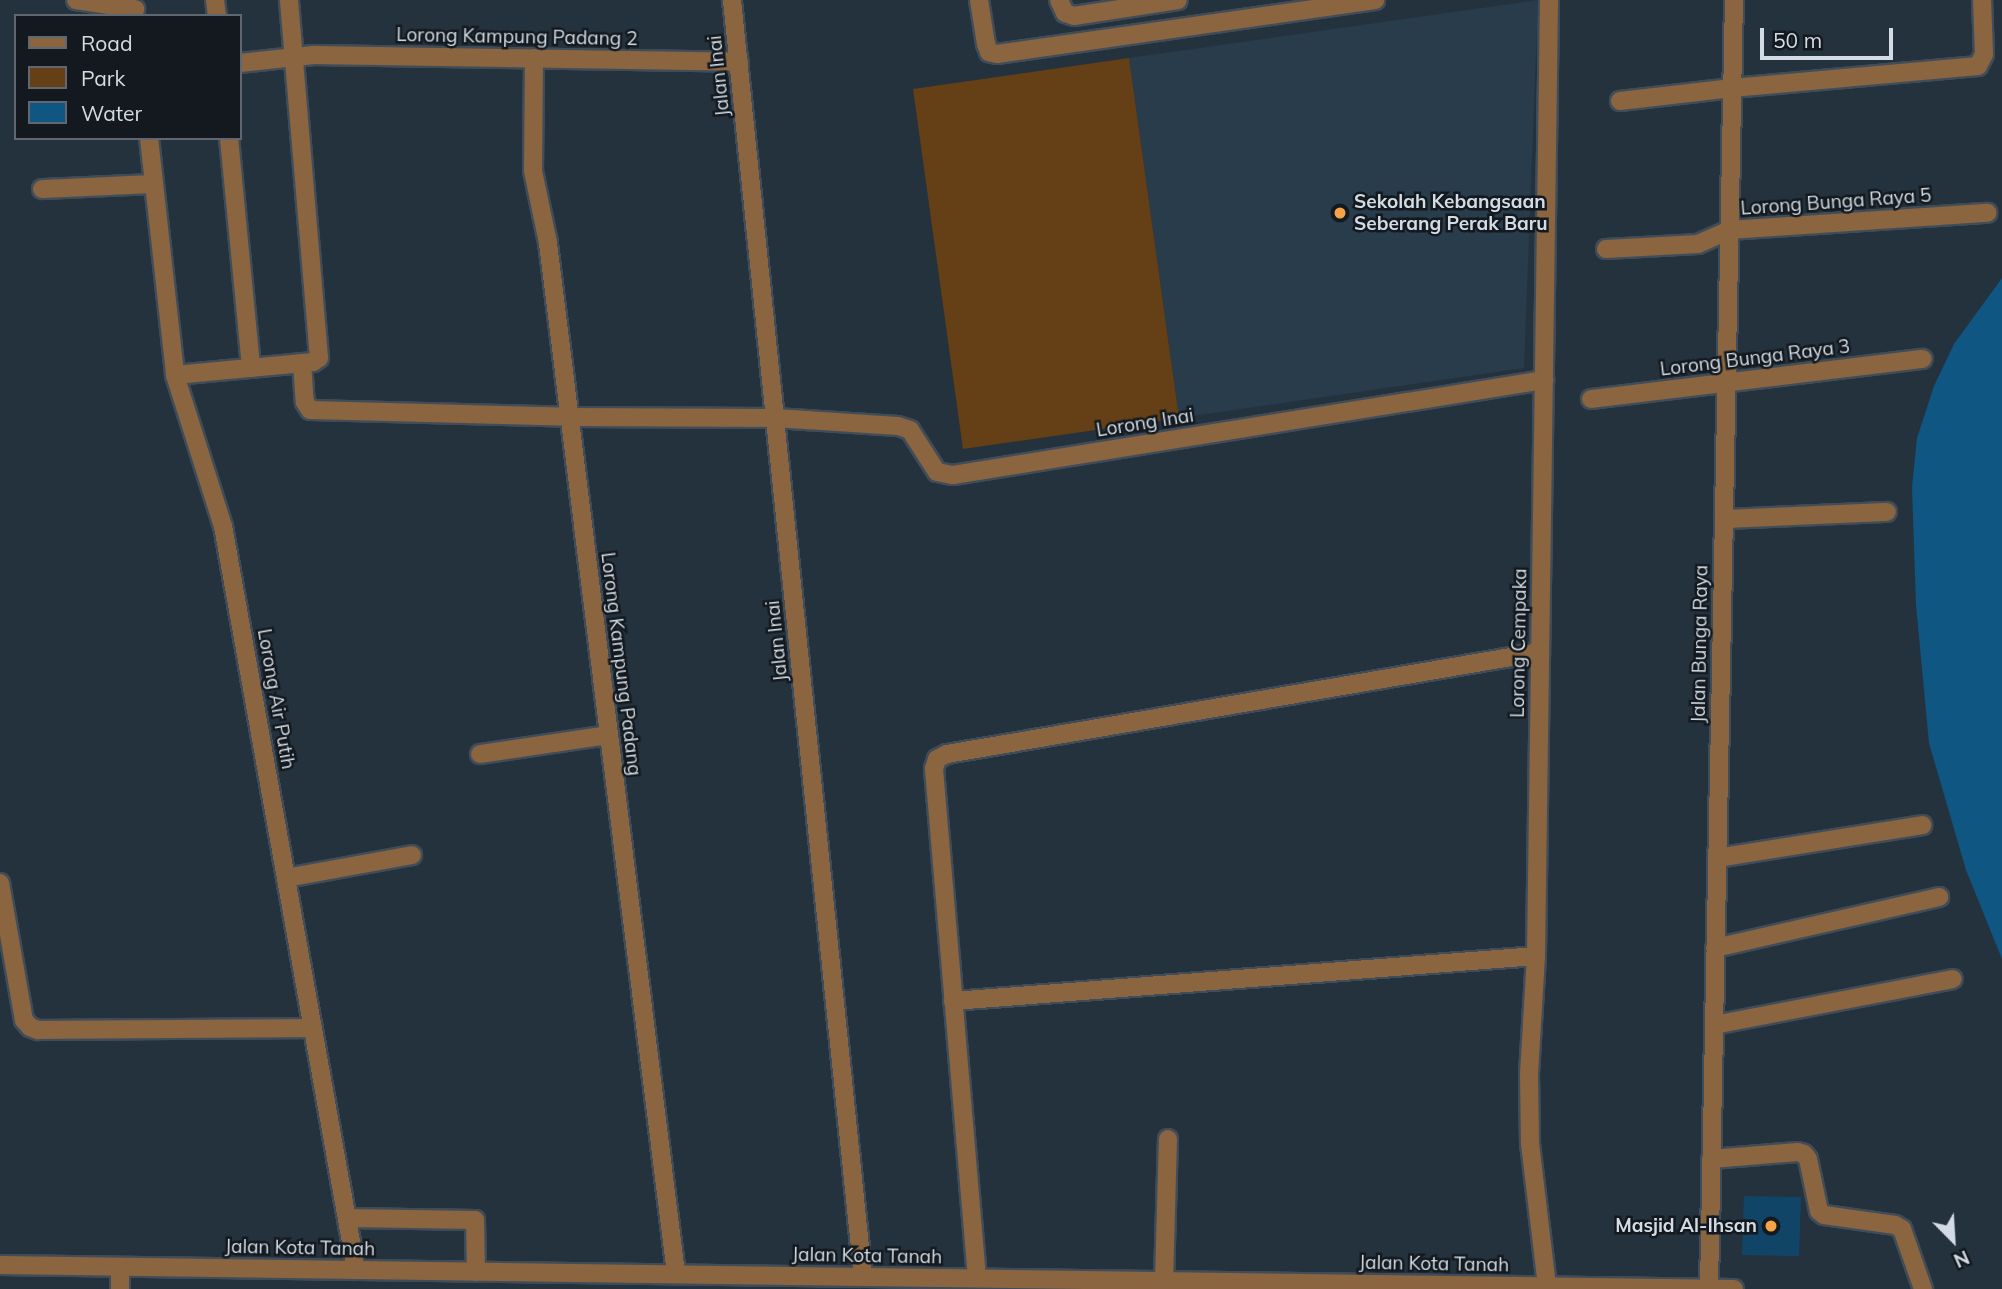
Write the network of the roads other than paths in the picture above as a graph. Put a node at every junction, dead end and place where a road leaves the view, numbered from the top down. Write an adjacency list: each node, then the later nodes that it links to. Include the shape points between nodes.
1 (76, 0): 13 (street)
2 (289, 0): 15 (street)
3 (733, 0): 17 (street, Jalan Inai)
4 (979, 0): 14 (street, via 986,44 993,54)
5 (1059, 0): 11 (street, via 1069,16)
6 (1178, 0): 11 (street)
7 (1375, 0): 12 (street)
8 (1549, 0): 32 (street, Lorong Cempaka)
9 (1734, 0): 19 (street, Jalan Bunga Raya)
10 (1982, 0): 19 (street, via 1984,54 1978,66)
11 (1114, 5): 14 (street)
12 (1284, 6): 14 (street)
13 (135, 8)
14 (1119, 36)
15 (294, 57): 16 (street, Lorong Kampung Padang 2); 18 (street, Lorong Kampung Padang 2); 29 (street, via 319,356 316,362)
16 (534, 58): 17 (street, Lorong Kampung Padang 2); 35 (street, Lorong Kampung Padang, via 533,171 545,224)
17 (739, 62): 36 (street, Jalan Inai)
18 (242, 63)
19 (1732, 88): 20 (street); 26 (street, Jalan Bunga Raya)
20 (1620, 101)
21 (149, 140): 23 (street, Lorong Air Putih)
22 (229, 140): 30 (street)
23 (154, 184): 24 (street); 31 (street, Lorong Air Putih)
24 (42, 189)
25 (1987, 213): 26 (street, Lorong Bunga Raya 5)
26 (1729, 230): 27 (street, Lorong Bunga Raya 5, via 1698,244); 33 (street, Jalan Bunga Raya)
27 (1606, 249)
28 (1923, 359): 33 (street, Lorong Bunga Raya 3)
29 (302, 363): 30 (street); 35 (street, Lorong Inai, via 305,402 310,410)
30 (251, 368): 31 (street)
31 (175, 375): 45 (street, Lorong Air Putih, via 223,526)
32 (1544, 380): 36 (street, Lorong Inai, via 953,475 937,472 915,436 904,427); 39 (street, Lorong Cempaka)
33 (1726, 383): 34 (street, Lorong Bunga Raya 3); 38 (street, Jalan Bunga Raya)
34 (1591, 399)
35 (569, 417): 36 (street, Lorong Inai); 40 (street, Lorong Kampung Padang)
36 (775, 418): 62 (street, Jalan Inai)
37 (1887, 512): 38 (street)
38 (1724, 519): 44 (street, Jalan Bunga Raya)
39 (1540, 652): 49 (street, Lorong Cempaka); 51 (street, via 942,755 934,768)
40 (609, 735): 41 (street); 61 (street, Lorong Kampung Padang)
41 (480, 754)
42 (1922, 825): 44 (street)
43 (412, 855): 45 (street)
44 (1717, 858): 48 (street, Jalan Bunga Raya)
45 (286, 878): 53 (street, Lorong Air Putih)
46 (0, 883): 53 (street, via 24,1020 30,1027)
47 (1939, 897): 48 (street)
48 (1715, 948): 52 (street, Jalan Bunga Raya)
49 (1535, 956): 51 (street); 69 (street, Lorong Cempaka, via 1530,1144)
50 (1953, 979): 52 (street)
51 (953, 1001): 63 (street)
52 (1714, 1025): 55 (street, Jalan Bunga Raya)
53 (313, 1028): 56 (street, Lorong Air Putih)
54 (1168, 1139): 66 (street)
55 (1711, 1159): 71 (street, Jalan Bunga Raya); 74 (street, via 1804,1154 1819,1211 1902,1229)
56 (347, 1218): 59 (street, Lorong Air Putih); 60 (street, via 475,1220)
57 (0, 1265): 58 (street, Jalan Kota Tanah)
58 (120, 1267): 59 (street, Jalan Kota Tanah); 72 (street)
59 (356, 1270): 64 (street, Jalan Kota Tanah)
60 (477, 1272): 64 (street, Jalan Kota Tanah); 65 (street, Jalan Kota Tanah)
61 (676, 1274): 65 (street, Jalan Kota Tanah); 67 (street, Jalan Kota Tanah)
62 (863, 1277): 63 (street, Jalan Kota Tanah); 67 (street, Jalan Kota Tanah)
63 (977, 1278): 66 (street, Jalan Kota Tanah)
64 (392, 1279)
65 (517, 1281)
66 (1164, 1281): 68 (street, Jalan Kota Tanah)
67 (743, 1282)
68 (1204, 1285): 69 (street, Jalan Kota Tanah)
69 (1547, 1286): 70 (street, Jalan Kota Tanah)
70 (1640, 1288): 71 (street, Jalan Kota Tanah)
71 (1709, 1288): 73 (street, Jalan Kota Tanah)
72 (120, 1289)
73 (1734, 1289)
74 (1923, 1289)

